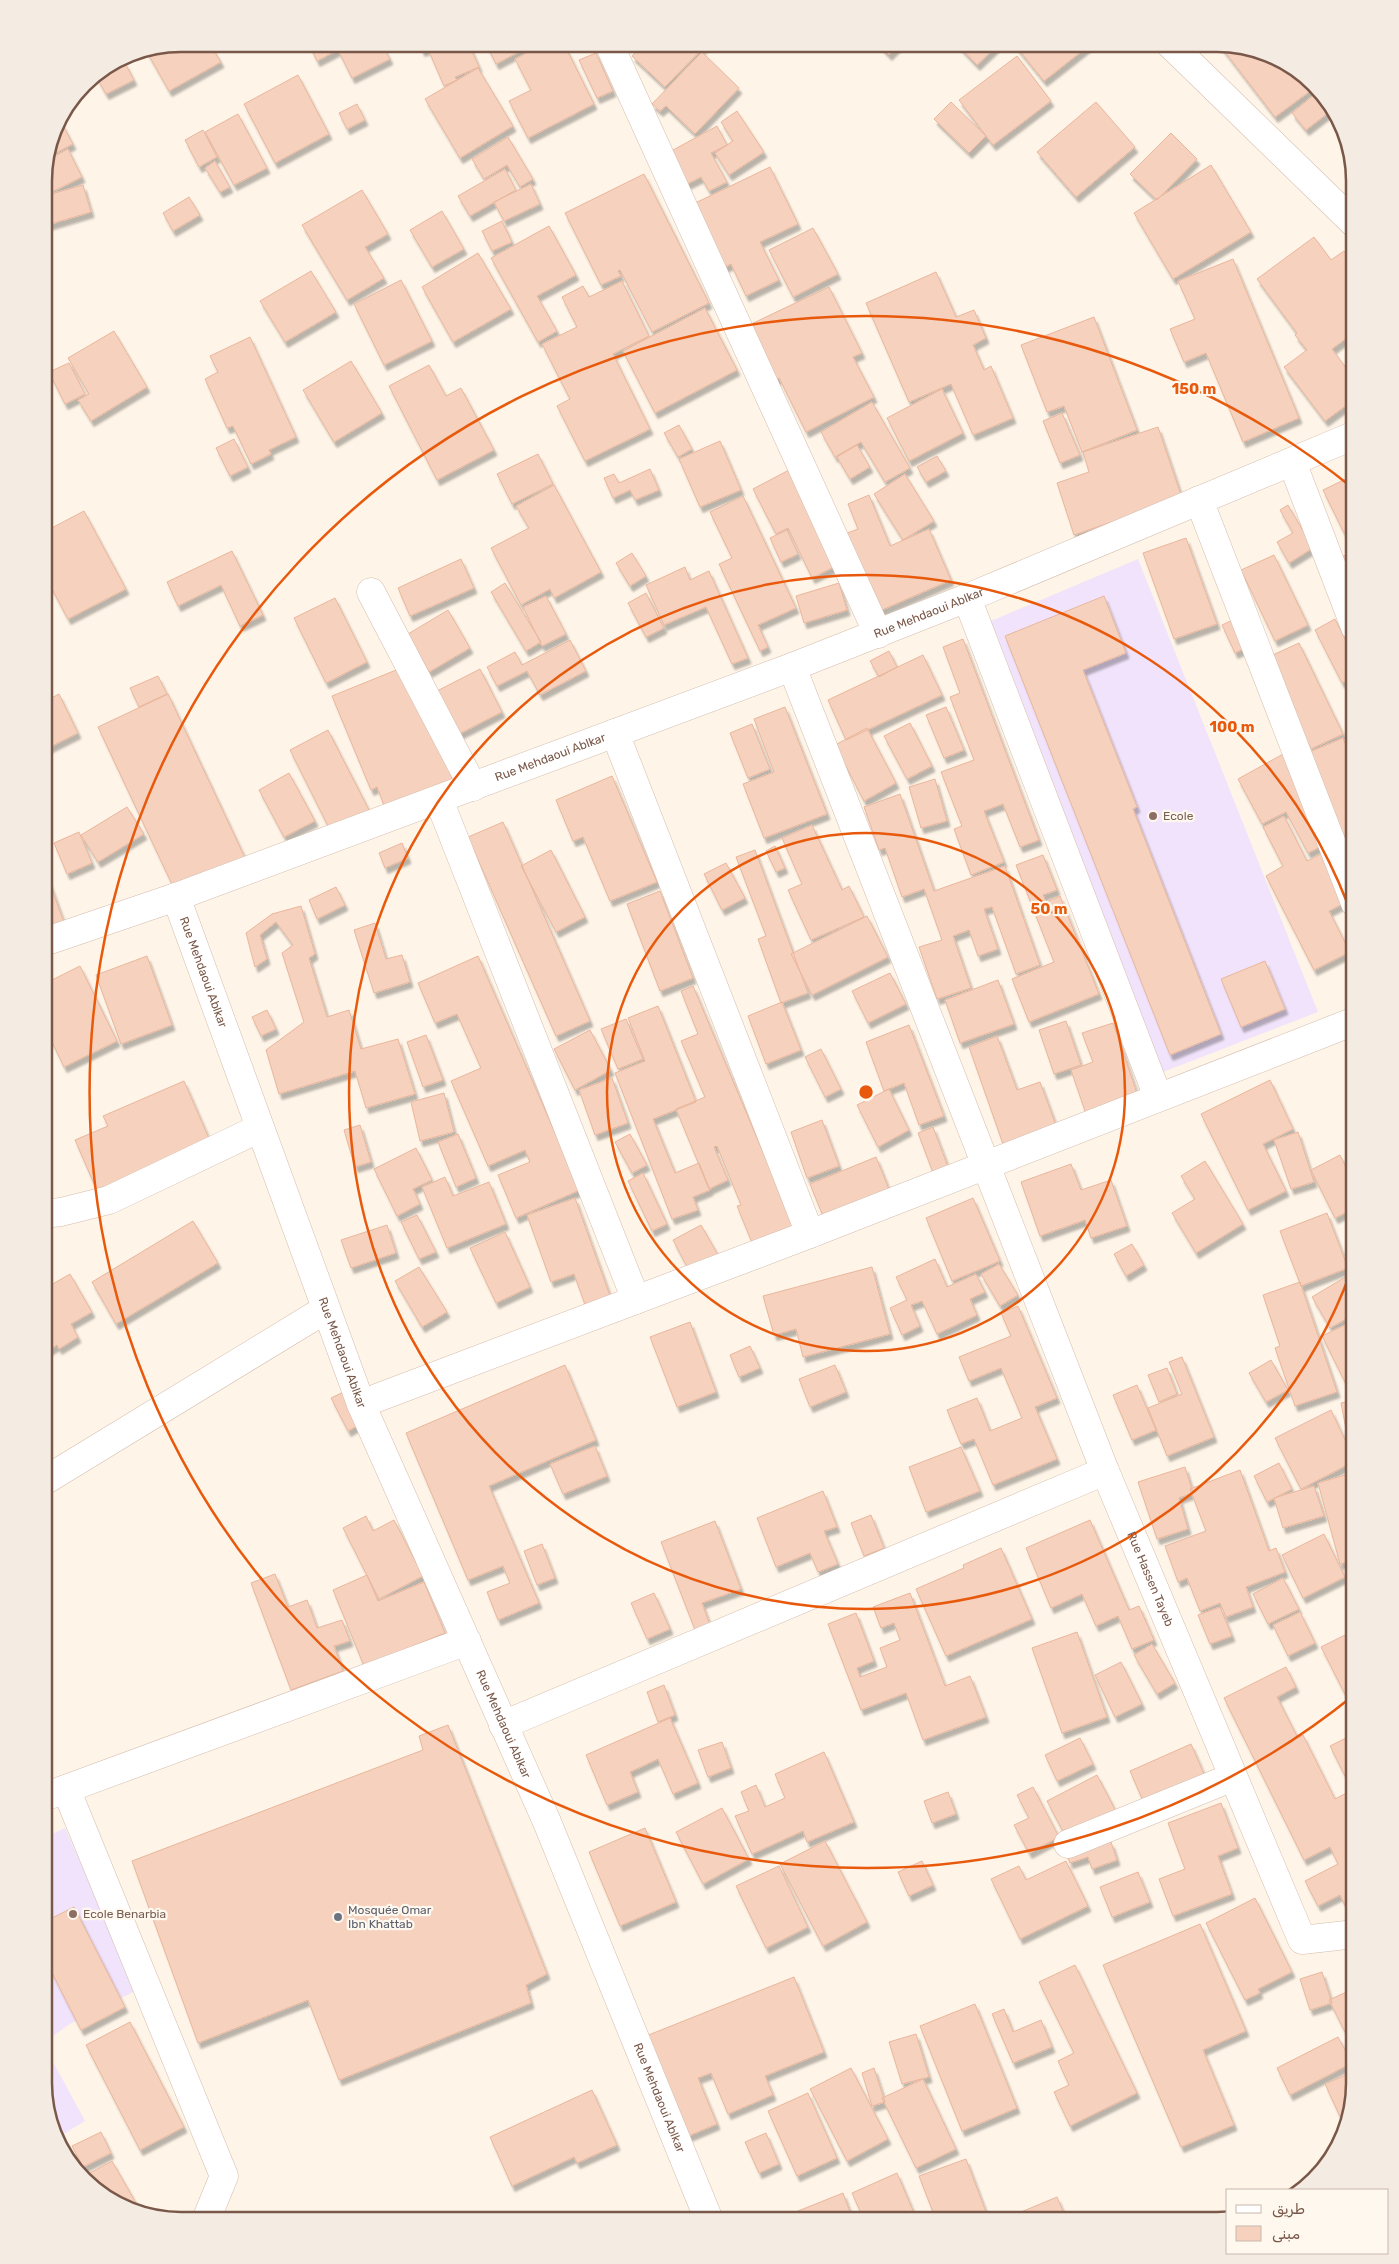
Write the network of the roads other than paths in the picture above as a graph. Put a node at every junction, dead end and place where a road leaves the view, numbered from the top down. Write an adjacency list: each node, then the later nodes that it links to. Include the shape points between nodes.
1 (613, 52): 10 (street)
2 (1179, 53): 3 (street)
3 (1346, 215)
4 (1346, 439): 5 (street, Rue Mehdaoui Ablkar)
5 (1292, 462): 6 (street, Rue Mehdaoui Ablkar); 9 (street)
6 (1199, 500): 8 (street, Rue Mehdaoui Ablkar); 15 (street)
7 (371, 592): 13 (street)
8 (967, 598): 10 (street, Rue Mehdaoui Ablkar); 19 (street)
9 (1346, 603)
10 (878, 634): 11 (street, Rue Mehdaoui Ablkar)
11 (792, 667): 12 (street, Rue Mehdaoui Ablkar); 21 (street, Rue Hassen Tayeb)
12 (615, 733): 13 (street, Rue Mehdaoui Ablkar); 23 (street)
13 (473, 786): 14 (street, Rue Mehdaoui Ablkar)
14 (439, 800): 16 (street, Rue Mehdaoui Ablkar); 24 (street)
15 (1346, 880)
16 (176, 897): 17 (street); 20 (street, Rue Mehdaoui Ablkar)
17 (53, 939)
18 (1346, 1025): 19 (street)
19 (1158, 1098): 21 (street)
20 (260, 1128): 22 (street, via 109,1200); 25 (street, Rue Mehdaoui Ablkar)
21 (986, 1166): 23 (street); 27 (street, Rue Hassen Tayeb)
22 (52, 1213)
23 (810, 1234): 24 (street)
24 (636, 1300): 26 (street)
25 (326, 1309): 26 (street, Rue Mehdaoui Ablkar); 28 (street)
26 (361, 1404): 29 (street, Rue Mehdaoui Ablkar)
27 (1105, 1471): 30 (street); 31 (street, Rue Hassen Tayeb)
28 (52, 1477)
29 (467, 1641): 30 (street, Rue Mehdaoui Ablkar); 32 (street)
30 (504, 1725): 36 (street, Rue Mehdaoui Ablkar, via 547,1822)
31 (1233, 1777): 33 (street); 34 (street, Rue Hassen Tayeb, via 1302,1940)
32 (55, 1793): 35 (street, via 224,2176)
33 (1068, 1844)
34 (1346, 1935)
35 (210, 2211)
36 (706, 2212)

